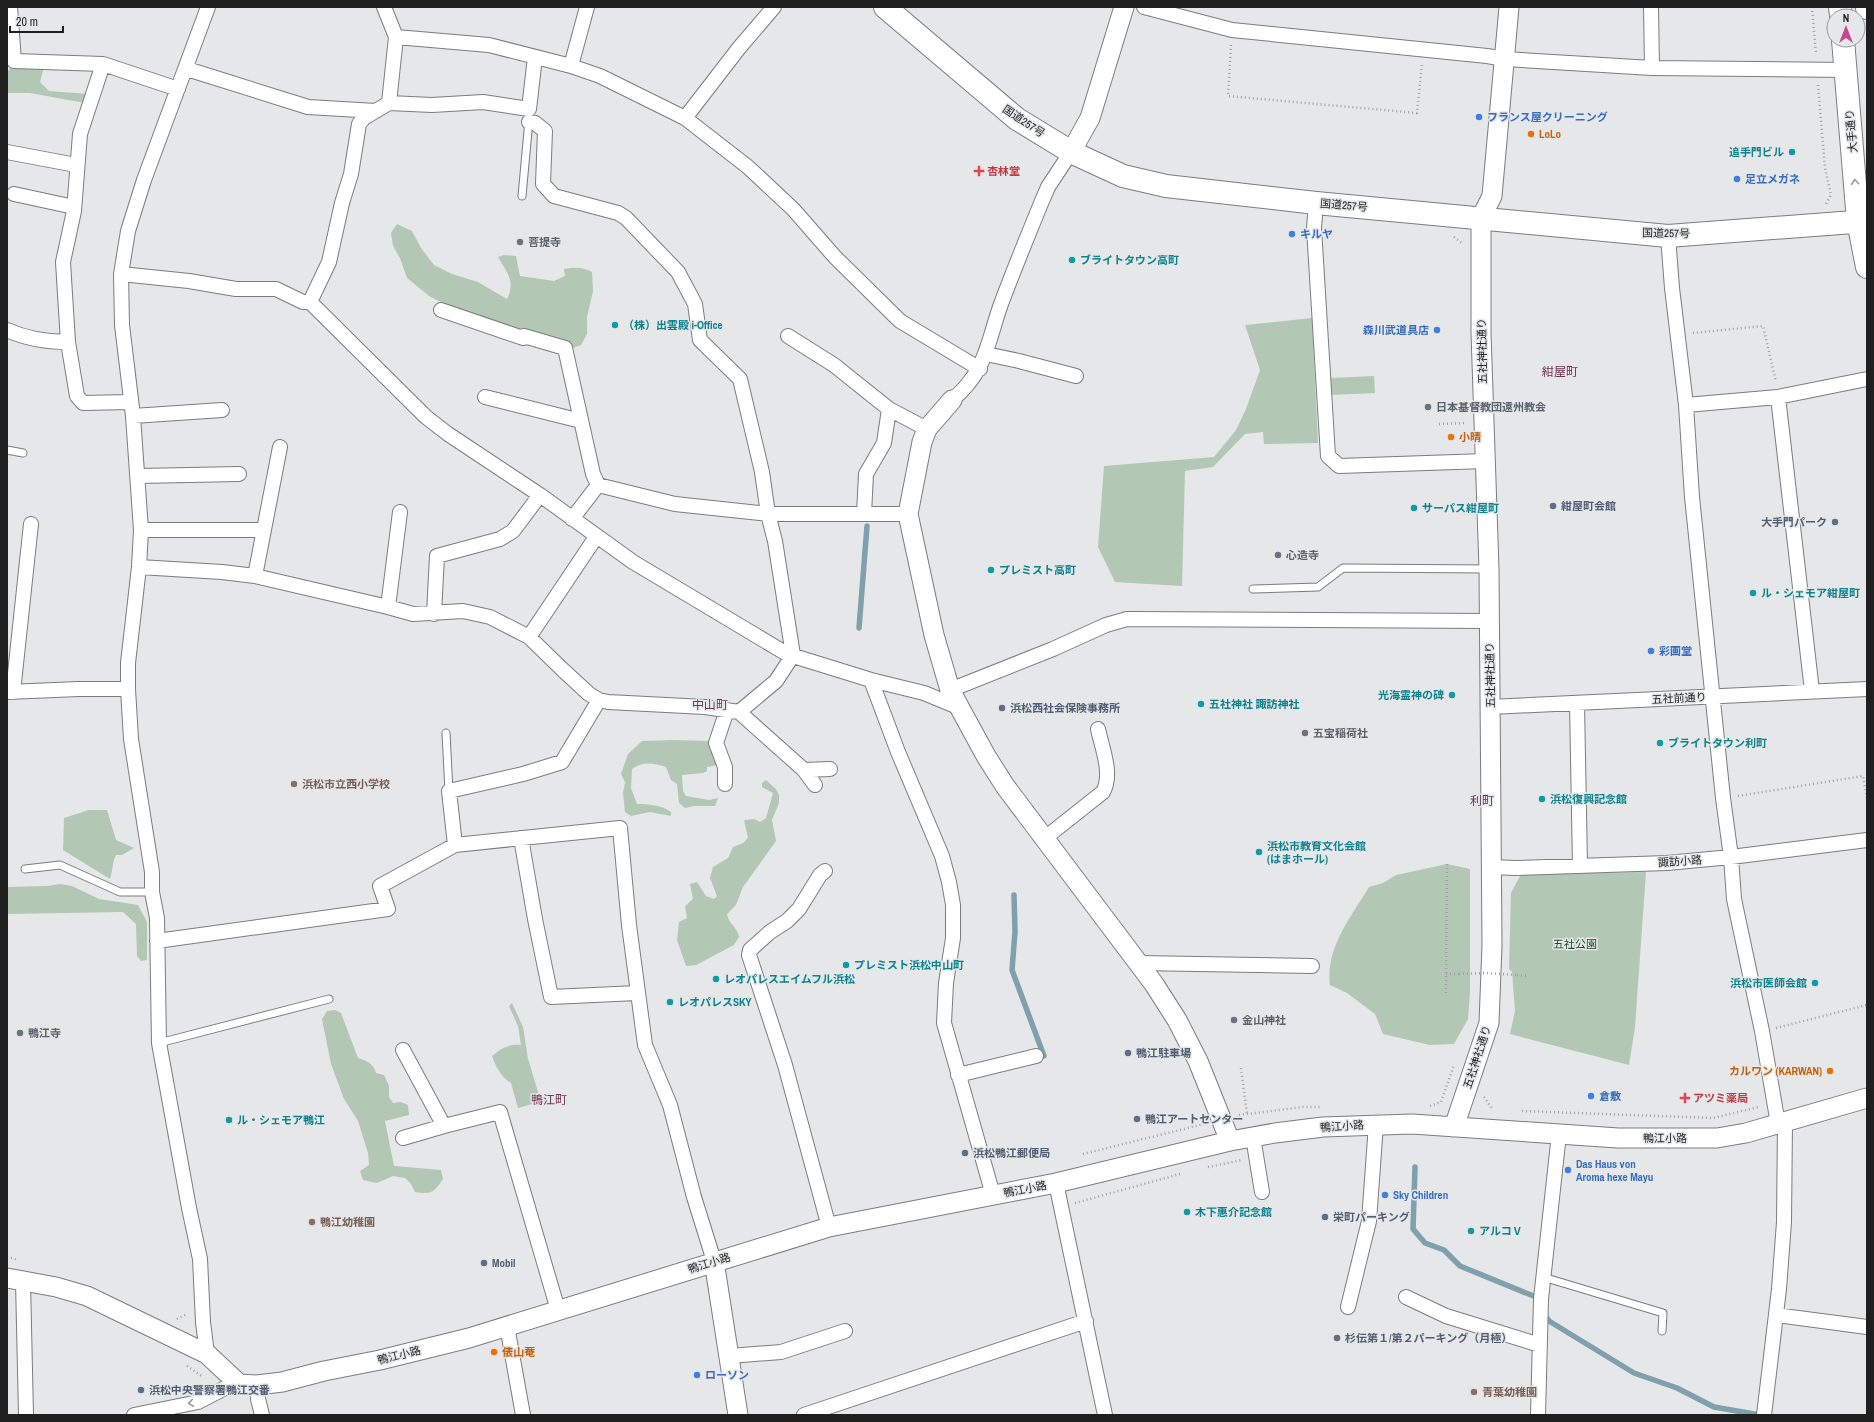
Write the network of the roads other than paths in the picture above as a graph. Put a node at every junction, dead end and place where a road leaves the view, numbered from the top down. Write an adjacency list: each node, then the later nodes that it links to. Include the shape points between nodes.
1 (10, 7): 15 (street, via 14,61)
2 (208, 7): 18 (street)
3 (384, 7): 11 (street)
4 (587, 7): 16 (street)
5 (774, 7): 24 (street)
6 (886, 7): 26 (highway, 国道257号, via 1017,119)
7 (1124, 7): 26 (street, via 1090,118)
8 (1144, 7): 14 (street, via 1232,30)
9 (1509, 7): 14 (street)
10 (1651, 7): 17 (street)
11 (396, 37): 13 (street, via 489,45); 21 (street)
12 (1844, 48): 19 (highway, 大手通り)
13 (535, 58): 16 (street); 23 (street)
14 (1505, 59): 17 (street); 32 (street, via 1492,196)
15 (103, 64): 20 (street); 27 (street, via 80,134)
16 (571, 66): 24 (street, via 600,76)
17 (1652, 68): 19 (street)
18 (187, 69): 20 (street); 22 (street, via 308,107)
19 (1846, 70): 33 (highway, 大手通り, one-way to 19)
20 (178, 89): 36 (street, via 128,231)
21 (389, 103): 22 (street); 23 (street, via 432,105 483,102)
22 (376, 111): 37 (street, via 358,124 351,174 331,255)
23 (529, 116): 29 (lane); 64 (street, via 545,131 543,184 554,196 618,213 626,218 678,272 694,304 700,340 740,379 762,472)
24 (685, 118): 43 (street, via 748,167 793,209 835,257 900,321)
25 (7, 152): 27 (street)
26 (1071, 152): 30 (highway, 国道257号, via 1123,176 1166,186); 42 (street, via 1042,200 1001,306)
27 (76, 165): 31 (street)
28 (14, 194): 31 (street)
29 (522, 196)
30 (1316, 203): 32 (highway, 国道257号); 58 (street, via 1314,228 1328,456 1339,466)
31 (74, 207): 41 (street, via 63,262)
32 (1481, 218): 34 (highway, 国道257号); 58 (street, 五社神社通り)
33 (1862, 221): 34 (highway, 国道257号); 35 (highway, 大手通り)
34 (1668, 236): 49 (street)
35 (1867, 266)
36 (121, 274): 37 (street, via 236,289 276,289 303,302); 50 (street, via 122,325)
37 (310, 302): 62 (street, via 426,417 501,471)
38 (441, 310): 53 (street, via 523,338 524,336 565,348)
39 (7, 330): 41 (street, via 36,340)
40 (788, 336): 51 (street, via 834,365)
41 (68, 342): 50 (street, via 77,396 82,403)
42 (986, 354): 43 (street); 44 (street)
43 (980, 369): 48 (street)
44 (1076, 376)
45 (1867, 379): 46 (street)
46 (1777, 390): 49 (street); 84 (street)
47 (485, 397): 53 (street)
48 (952, 400): 54 (street)
49 (1686, 405): 86 (street, via 1692,497)
50 (132, 409): 52 (street); 60 (street)
51 (889, 409): 54 (street); 65 (street, via 884,443 866,474)
52 (222, 410)
53 (581, 421): 61 (street, via 593,474)
54 (927, 430): 66 (street, via 919,451)
55 (280, 447): 70 (street)
56 (7, 450): 57 (lane)
57 (23, 453)
58 (1485, 460): 73 (street, 五社神社通り)
59 (239, 474): 60 (street)
60 (138, 476): 69 (street)
61 (598, 485): 64 (street, via 675,504); 67 (street)
62 (540, 495): 67 (street); 77 (street, via 513,531 500,539 437,556)
63 (400, 512): 76 (street)
64 (768, 514): 65 (street); 80 (street, via 775,541)
65 (864, 514): 66 (street)
66 (908, 514): 87 (street, via 934,635)
67 (572, 519): 71 (street)
68 (31, 524): 85 (street)
69 (141, 530): 70 (street); 72 (street)
70 (264, 530): 74 (street)
71 (596, 537): 79 (street); 80 (street, via 632,562)
72 (139, 567): 74 (street); 83 (street, via 128,663)
73 (1489, 569): 75 (lane, via 1343,568 1318,587); 78 (street, 五社神社通り)
74 (255, 576): 76 (street)
75 (1253, 589)
76 (388, 606): 77 (street, via 414,614)
77 (434, 614): 79 (street, via 463,611 483,616)
78 (1489, 621): 87 (street, via 1127,619 1106,625 1053,649); 90 (street, 五社神社通り)
79 (529, 637): 88 (street, via 569,676)
80 (793, 656): 81 (street); 91 (street, via 776,681)
81 (871, 680): 87 (street); 117 (street, via 939,850 949,882 953,905 953,938 946,983 944,1023)
82 (1867, 689): 84 (street, 五社前通り)
83 (128, 690): 85 (street); 108 (street, via 131,739 152,872)
84 (1812, 691): 86 (street, 五社前通り)
85 (10, 692)
86 (1713, 696): 89 (street, 五社前通り); 103 (street)
87 (954, 699): 100 (street, via 1005,786)
88 (599, 700): 91 (street); 98 (street, via 562,762)
89 (1577, 703): 90 (street, 五社前通り); 105 (street)
90 (1490, 707): 104 (street, 五社神社通り)
91 (733, 711): 95 (street); 96 (street, via 716,743 725,767)
92 (1098, 729): 100 (street, via 1107,770 1106,787)
93 (446, 733): 98 (lane)
94 (830, 769): 95 (street)
95 (804, 770): 97 (street)
96 (725, 784)
97 (815, 785)
98 (449, 791): 102 (street)
99 (521, 838): 102 (street); 112 (street, via 551,997); 112 (street, via 620,828)
100 (1045, 838): 110 (street)
101 (1867, 840): 103 (street, 諏訪小路)
102 (455, 845): 109 (street, via 380,886 388,909)
103 (1731, 857): 105 (street, 諏訪小路, via 1667,863); 119 (street, via 1734,899 1762,1031 1778,1124)
104 (1492, 866): 105 (street, 諏訪小路); 122 (street, 五社神社通り, via 1489,1023)
105 (1580, 866)
106 (25, 870): 108 (lane, via 60,865 115,890)
107 (825, 871): 130 (street, via 799,909 750,950 749,955 785,1065)
108 (152, 892): 109 (street, via 157,918)
109 (157, 941): 114 (street)
110 (1138, 963): 111 (street); 126 (street, via 1177,1020 1198,1061)
111 (1312, 966)
112 (637, 993): 131 (street, via 645,1045 670,1105)
113 (329, 999): 114 (lane)
114 (159, 1043): 144 (street, via 200,1259)
115 (403, 1050): 121 (street)
116 (1036, 1056): 117 (street)
117 (958, 1075): 129 (street)
118 (1867, 1098): 119 (street, 鴨江小路)
119 (1785, 1122): 123 (street, 鴨江小路, via 1717,1138 1618,1138); 137 (street, via 1784,1222)
120 (1376, 1124): 122 (street, 鴨江小路); 124 (street, 鴨江小路, via 1323,1127); 135 (street, via 1369,1221)
121 (444, 1126): 125 (street); 136 (street, via 500,1112)
122 (1454, 1127): 123 (street, 鴨江小路)
123 (1559, 1134): 132 (street)
124 (1252, 1137): 126 (street, 鴨江小路); 128 (street)
125 (403, 1138)
126 (1230, 1142): 127 (street, 鴨江小路)
127 (1056, 1183): 129 (street, 鴨江小路); 138 (street)
128 (1262, 1192)
129 (993, 1195): 130 (street, 鴨江小路)
130 (829, 1227): 131 (street, 鴨江小路)
131 (714, 1261): 136 (street, 鴨江小路); 145 (street)
132 (1543, 1277): 142 (lane, via 1663,1313); 143 (street)
133 (15, 1280): 144 (street, via 56,1287 87,1296); 147 (street)
134 (1406, 1297): 143 (street, via 1446,1316)
135 (1348, 1307)
136 (558, 1310): 139 (street, 鴨江小路)
137 (1776, 1315): 140 (street); 155 (street)
138 (1086, 1321): 152 (street); 153 (street)
139 (507, 1326): 146 (street, 鴨江小路, via 380,1360 282,1382); 150 (street)
140 (1867, 1327)
141 (845, 1331): 145 (street, via 781,1352)
142 (1662, 1331)
143 (1540, 1345): 154 (street)
144 (207, 1354): 146 (street)
145 (729, 1356): 151 (street)
146 (248, 1385): 148 (street, one-way to 148, via 225,1388 198,1402); 149 (street, via 258,1400)
147 (26, 1415)
148 (134, 1415)
149 (262, 1415)
150 (522, 1415)
151 (738, 1415)
152 (804, 1415)
153 (1105, 1415)
154 (1538, 1415)
155 (1764, 1415)

